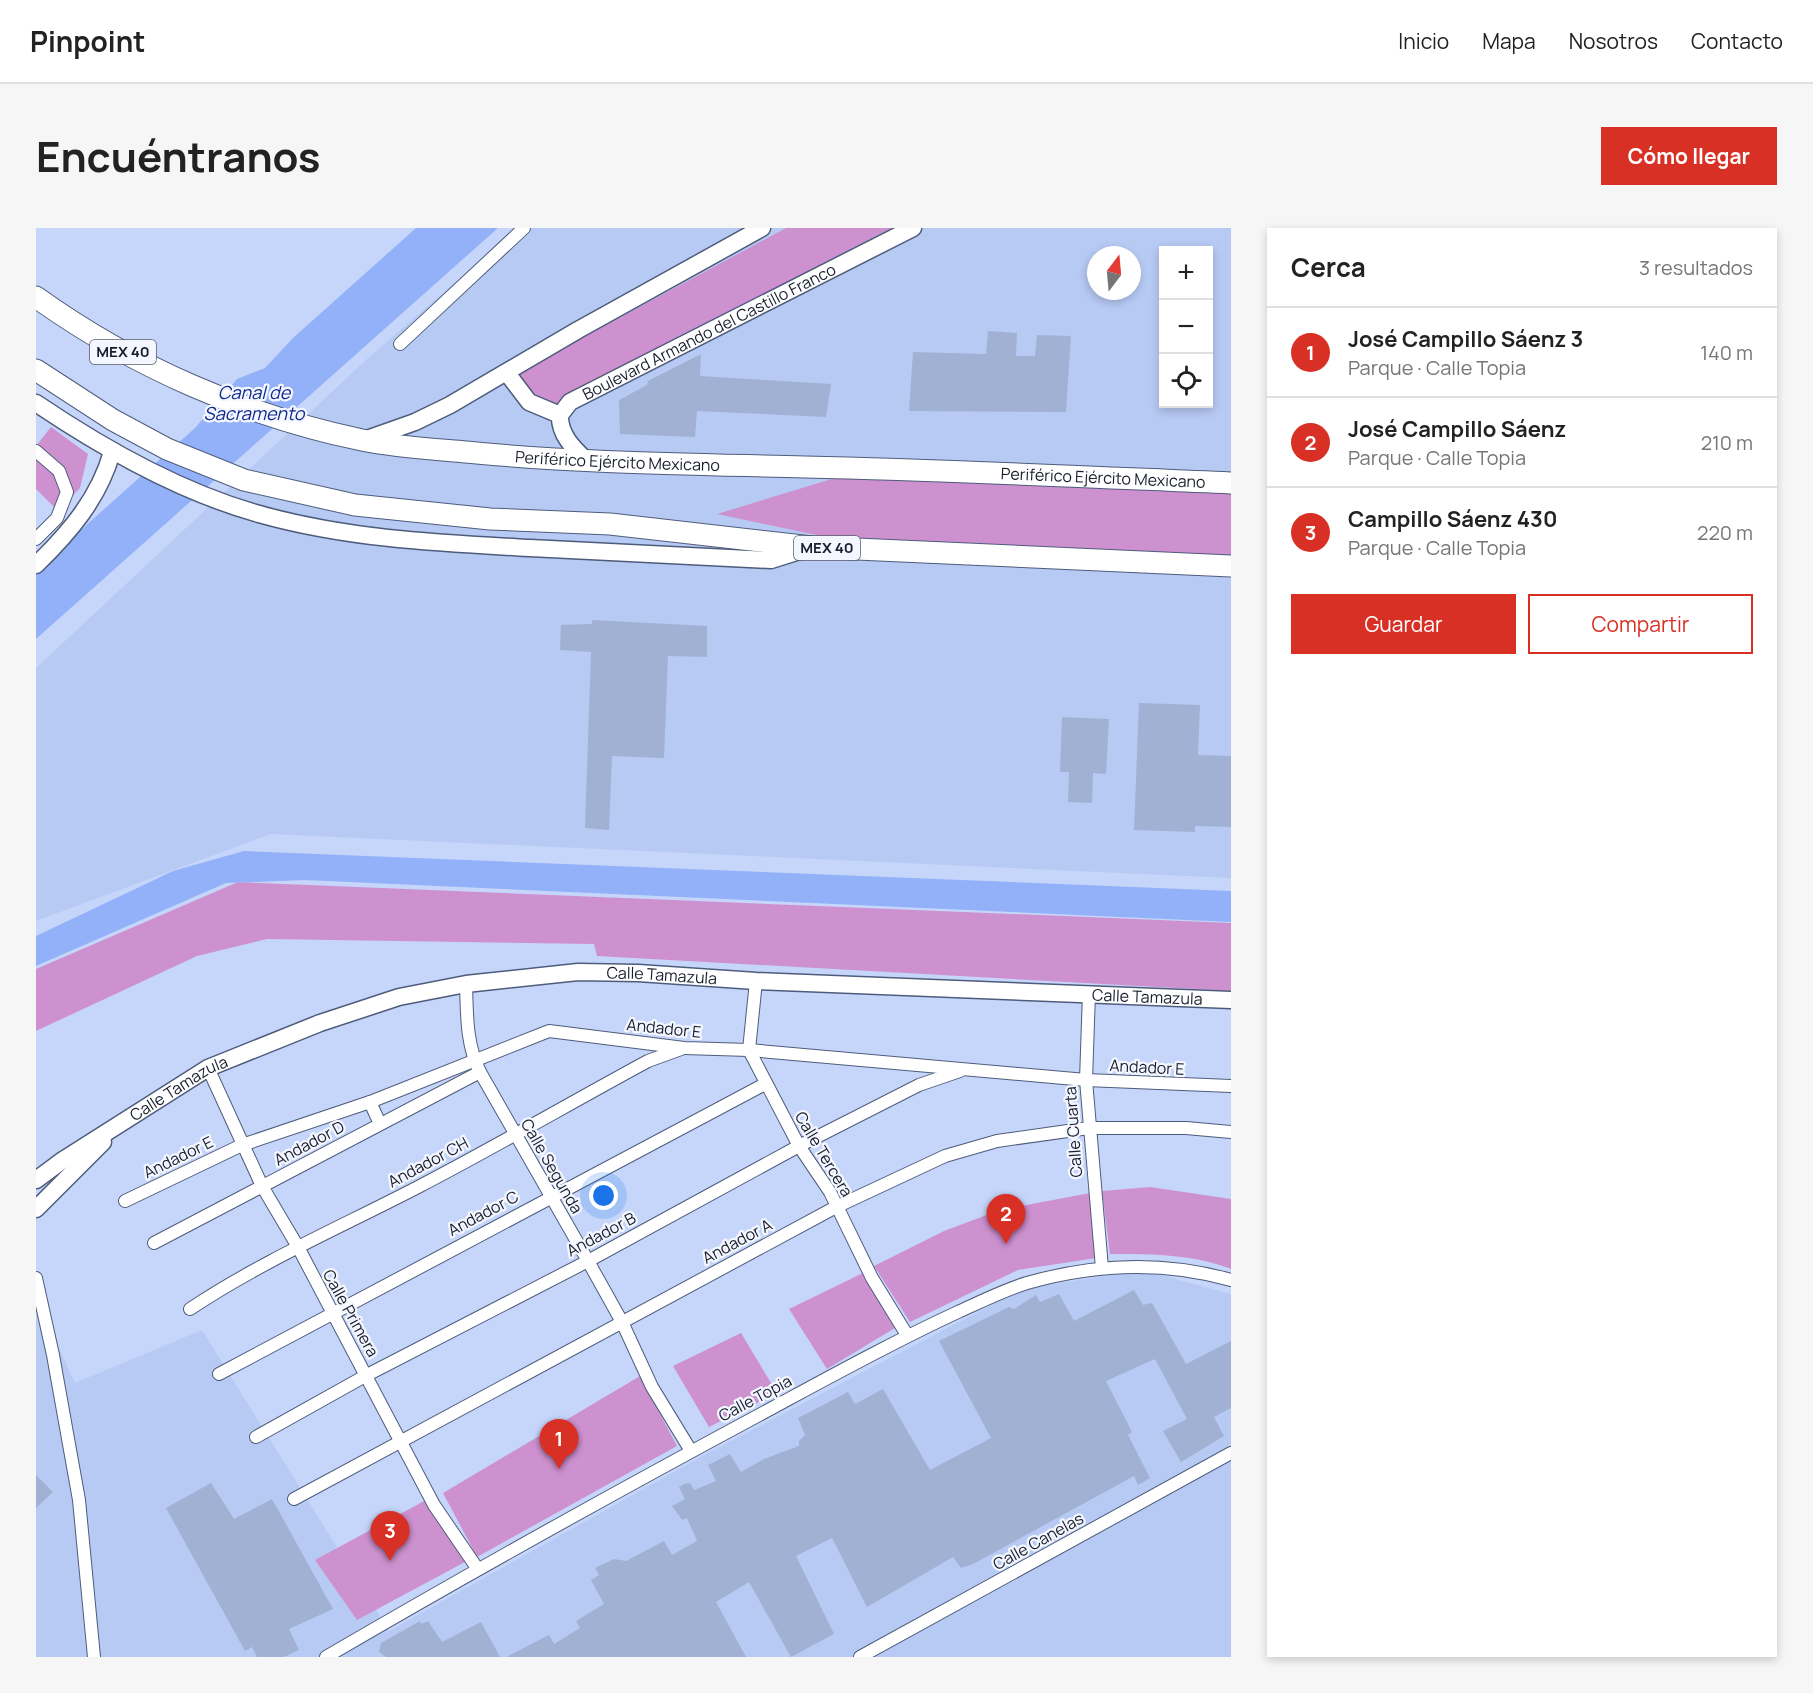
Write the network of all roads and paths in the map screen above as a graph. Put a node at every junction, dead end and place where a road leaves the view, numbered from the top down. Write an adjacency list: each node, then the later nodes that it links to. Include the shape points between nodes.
1 (524, 228): 5 (street)
2 (762, 228): 7 (street)
3 (913, 228): 9 (street, Boulevard Armando del Castillo Franco, via 579,396)
4 (36, 297): 10 (highway, Periférico Ejército Mexicano / MEX 40, via 112,347 217,395 300,425)
5 (400, 344)
6 (36, 370): 16 (highway, MEX 40, via 113,420 167,449 244,480 344,503 424,513 610,524)
7 (507, 373): 9 (street, via 529,402); 10 (street, via 424,417)
8 (36, 403): 12 (street)
9 (560, 415): 13 (street, via 564,434)
10 (364, 440): 13 (highway, Periférico Ejército Mexicano / MEX 40, via 513,457)
11 (36, 451): 15 (street, via 59,471 67,492 57,518)
12 (112, 452): 16 (street, via 224,503 298,524 420,543 771,560); 17 (street, via 107,472 78,522)
13 (586, 460): 14 (highway, Periférico Ejército Mexicano / MEX 40)
14 (1231, 483)
15 (36, 538)
16 (812, 547): 18 (highway, MEX 40)
17 (36, 565)
18 (1231, 566)
19 (756, 981): 20 (street, Calle Tamazula, via 578,972); 21 (street, Calle Tamazula); 24 (street)
20 (466, 984): 25 (street, Calle Segunda, via 467,1026); 26 (street, Calle Tamazula, via 376,1004)
21 (1089, 993): 22 (street, Calle Tamazula); 29 (street, Calle Cuarta)
22 (1231, 1000)
23 (684, 1048): 24 (street, Andador E); 25 (street, Andador E, via 549,1031); 37 (street, Andador CH, via 648,1061)
24 (749, 1050): 27 (street, Andador E); 30 (street, Calle Tercera)
25 (474, 1059): 28 (street, Calle Segunda); 32 (street, Andador E)
26 (208, 1068): 33 (street, Calle Tamazula); 38 (street, Calle Primera)
27 (966, 1069): 29 (street, Andador E); 39 (street, Andador B, via 919,1085)
28 (480, 1072): 34 (street, Andador D); 37 (street, Calle Segunda)
29 (1086, 1080): 31 (street, Andador E); 35 (street, Calle Cuarta)
30 (765, 1084): 39 (street, Calle Tercera); 42 (street, Andador C)
31 (1231, 1086)
32 (370, 1102): 34 (street); 38 (street, Andador E)
33 (122, 1122): 40 (street); 45 (street)
34 (380, 1124): 41 (street, Andador D)
35 (1089, 1128): 36 (street, Andador A); 44 (street, Andador A, via 998,1142 945,1156); 49 (street, Calle Cuarta)
36 (1231, 1132)
37 (514, 1133): 42 (street, Calle Segunda); 47 (street, Andador CH)
38 (242, 1145): 41 (street, Calle Primera); 43 (street, Andador E)
39 (799, 1146): 44 (street, Calle Tercera); 48 (street, Andador B)
40 (36, 1180)
41 (262, 1186): 46 (street, Andador D); 47 (street, Calle Primera)
42 (550, 1195): 48 (street, Calle Segunda); 53 (street, Andador C)
43 (125, 1201)
44 (836, 1207): 54 (street, Andador A); 55 (street, Calle Tercera)
45 (36, 1209)
46 (154, 1243)
47 (298, 1247): 52 (street, Andador CH); 53 (street, Calle Primera)
48 (588, 1261): 54 (street, Calle Segunda); 57 (street, Andador B)
49 (1102, 1268): 51 (street, Calle Topia, via 1156,1267); 55 (street, Calle Topia, via 1026,1284)
50 (36, 1278): 64 (street, via 79,1500)
51 (1231, 1280)
52 (190, 1309)
53 (331, 1313): 56 (street, Andador C); 57 (street, Calle Primera)
54 (622, 1322): 59 (street, Andador A); 60 (street, Calle Segunda, via 652,1387)
55 (907, 1335): 60 (street, Calle Topia)
56 (219, 1374)
57 (367, 1375): 58 (street, Andador B); 59 (street, Calle Primera)
58 (256, 1437)
59 (402, 1442): 62 (street, Andador A); 63 (street, Calle Primera, via 434,1505)
60 (691, 1451): 63 (street, Calle Topia)
61 (1231, 1453): 66 (street, Calle Canelas)
62 (294, 1499)
63 (477, 1568): 65 (street, Calle Topia)
64 (94, 1657)
65 (326, 1657)
66 (860, 1657)

